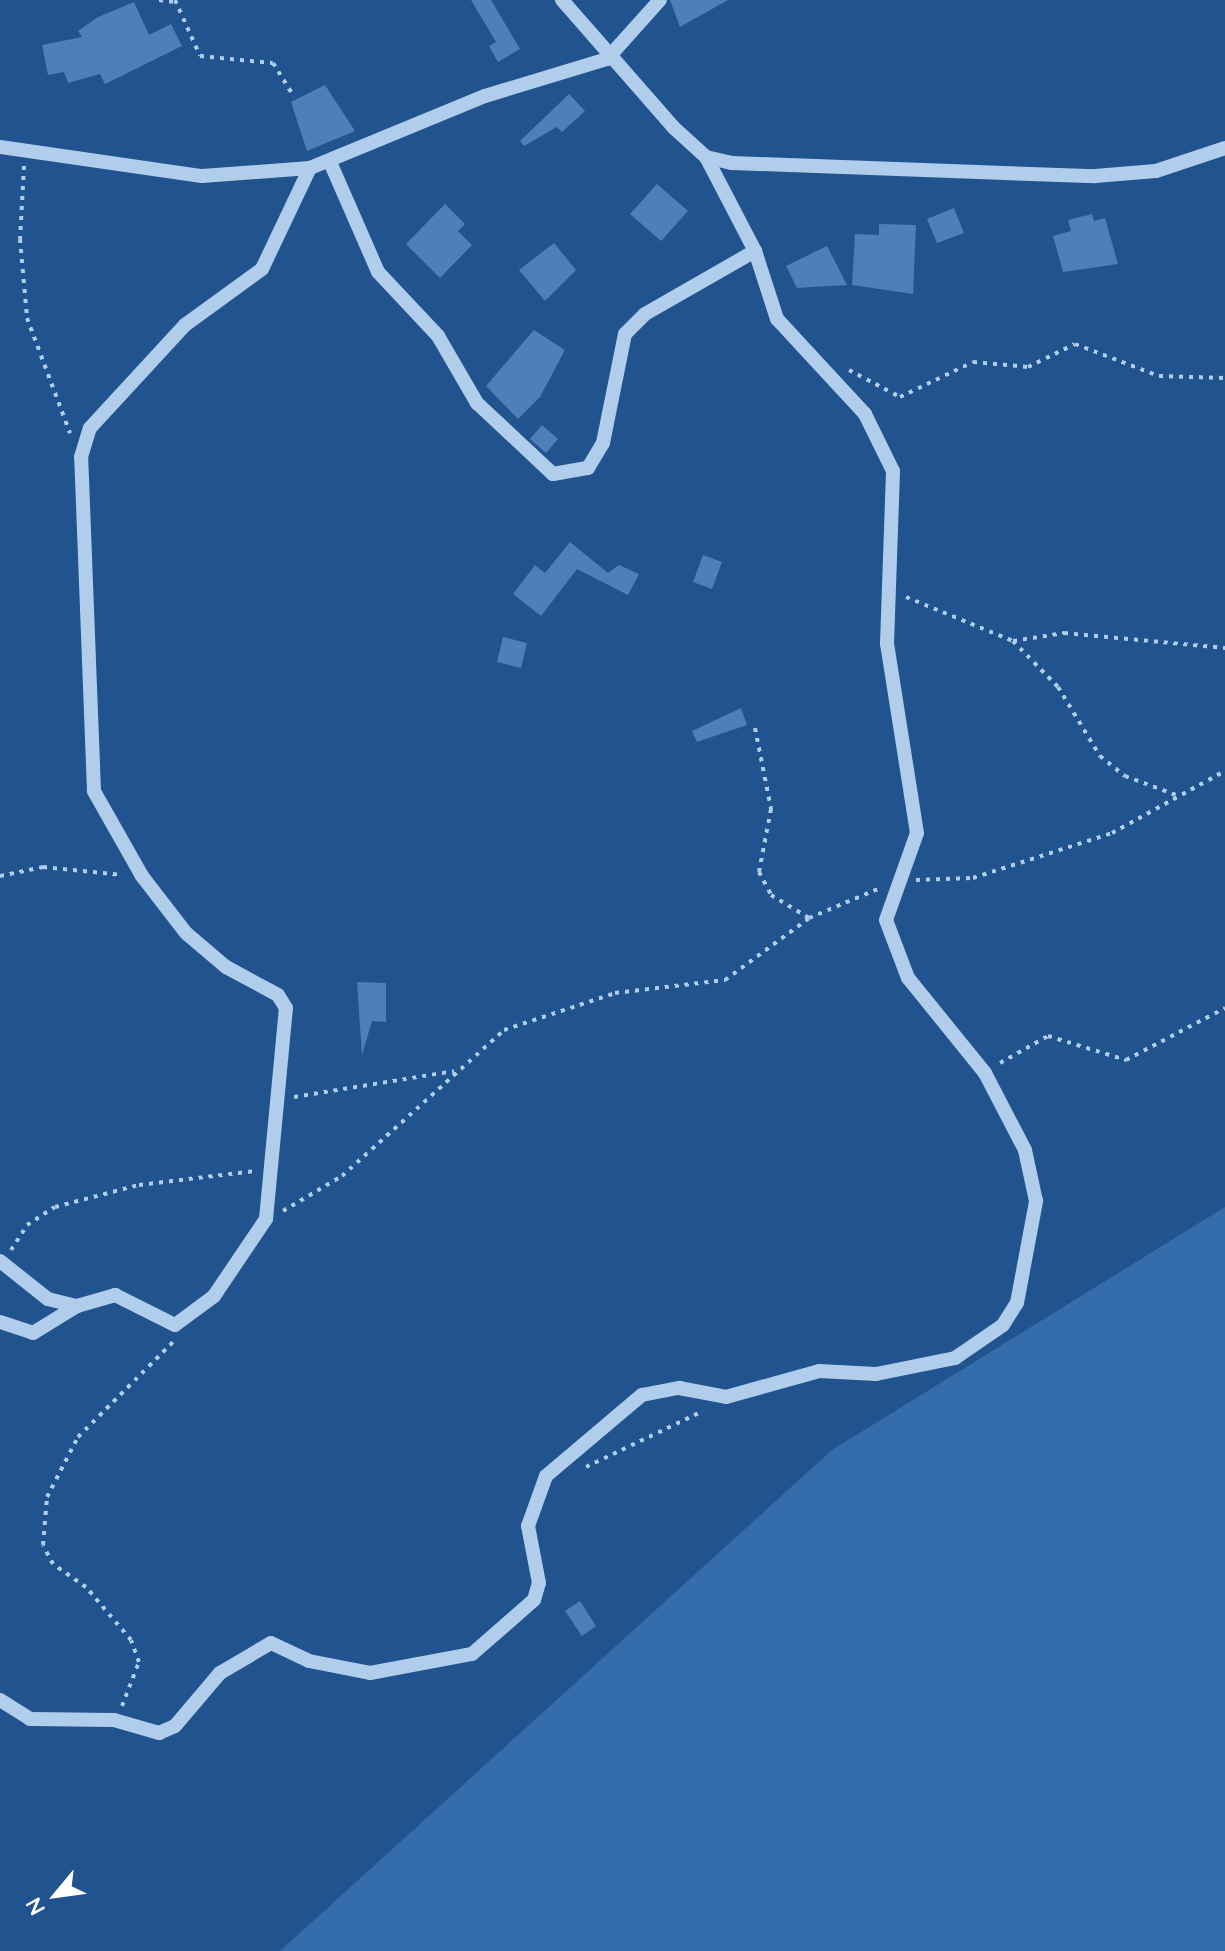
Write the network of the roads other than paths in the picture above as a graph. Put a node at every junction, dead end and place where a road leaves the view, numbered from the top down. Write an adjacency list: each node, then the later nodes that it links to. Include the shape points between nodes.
1 (562, 0): 3 (street)
2 (660, 0): 3 (street)
3 (616, 54): 6 (street); 7 (street, via 485,96)
4 (0, 147): 8 (street, via 202,176)
5 (1225, 148): 6 (street, via 1156,171 1095,176)
6 (706, 157): 9 (street)
7 (330, 162): 8 (street); 9 (street, via 378,272 438,336 477,403 553,474 588,468 603,443 625,334 645,314)
8 (310, 168): 11 (street, via 262,269 185,325 90,428 81,457 94,791 142,876 186,933 226,967 278,995 289,1028 274,1086 266,1219 194,1318 160,1323 103,1294)
9 (755, 251): 13 (street, via 777,319 865,414 886,450 895,495 887,644 917,833 886,920 892,952 985,1073 1025,1150 1036,1201 1017,1303 1003,1325 955,1358 876,1374 819,1371 726,1397 679,1388 642,1395 546,1476 528,1526 539,1583 534,1600 472,1654 370,1673 309,1661 271,1643 220,1673 175,1726 145,1732 114,1720 30,1719)
10 (2, 1262): 11 (street, via 48,1299)
11 (77, 1306): 12 (street, via 33,1333)
12 (0, 1322)
13 (0, 1700)

